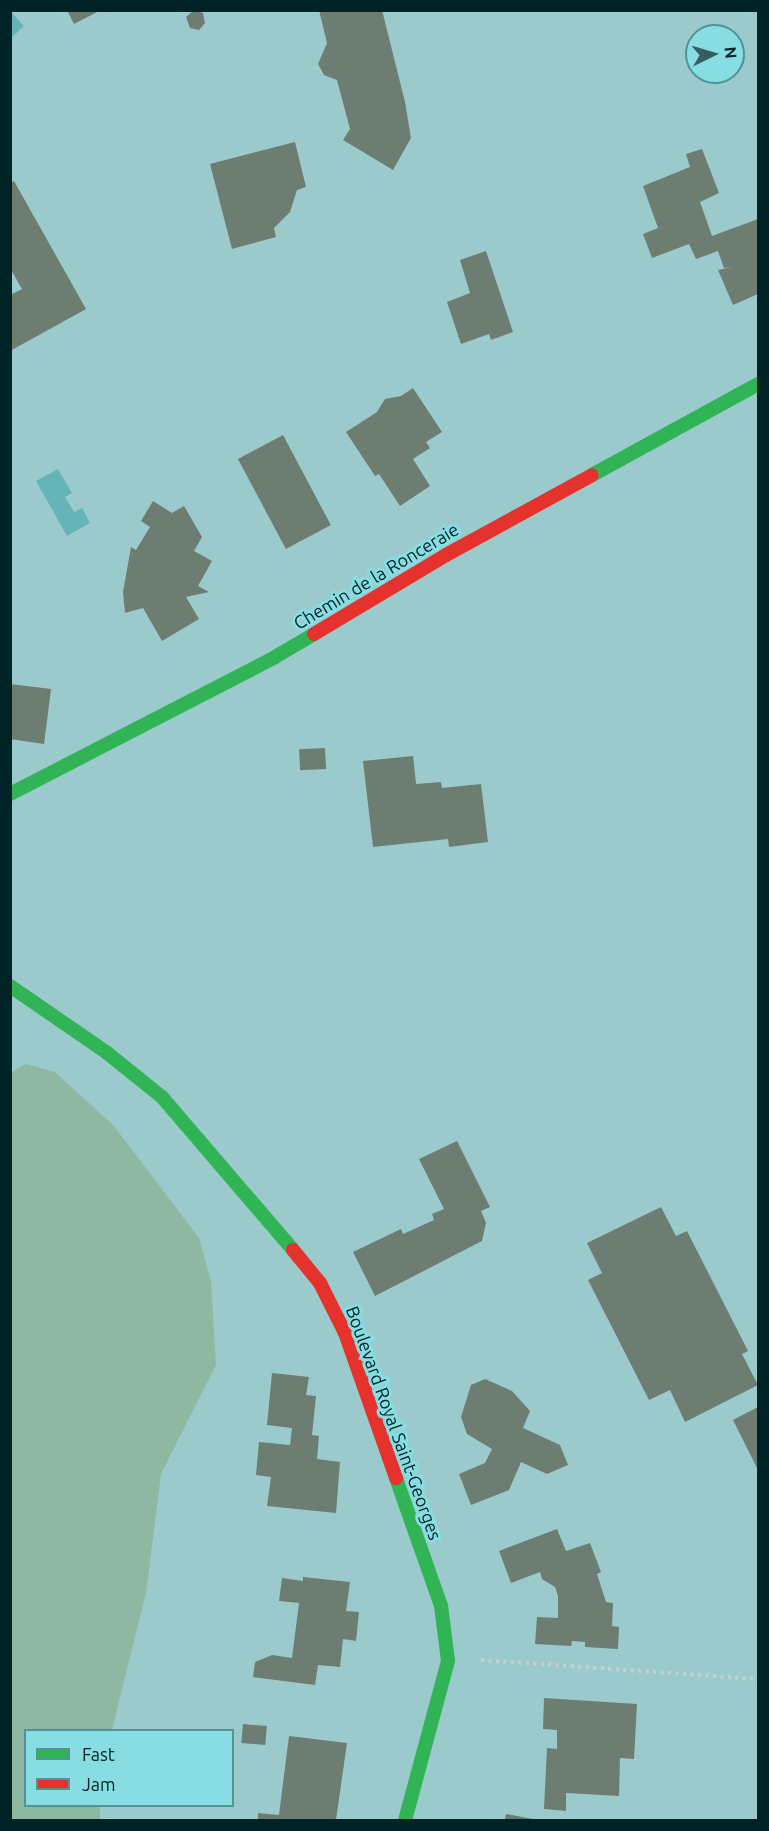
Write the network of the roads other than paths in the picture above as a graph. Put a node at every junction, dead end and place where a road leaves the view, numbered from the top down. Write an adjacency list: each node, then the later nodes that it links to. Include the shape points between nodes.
1 (759, 384): 2 (street, Chemin de la Ronceraie, via 446,555 275,657)
2 (10, 794)
3 (10, 986): 4 (street, Boulevard Royal Saint-Georges, via 106,1052 162,1097 320,1283 345,1333 438,1595 446,1634 448,1661)
4 (405, 1821)

